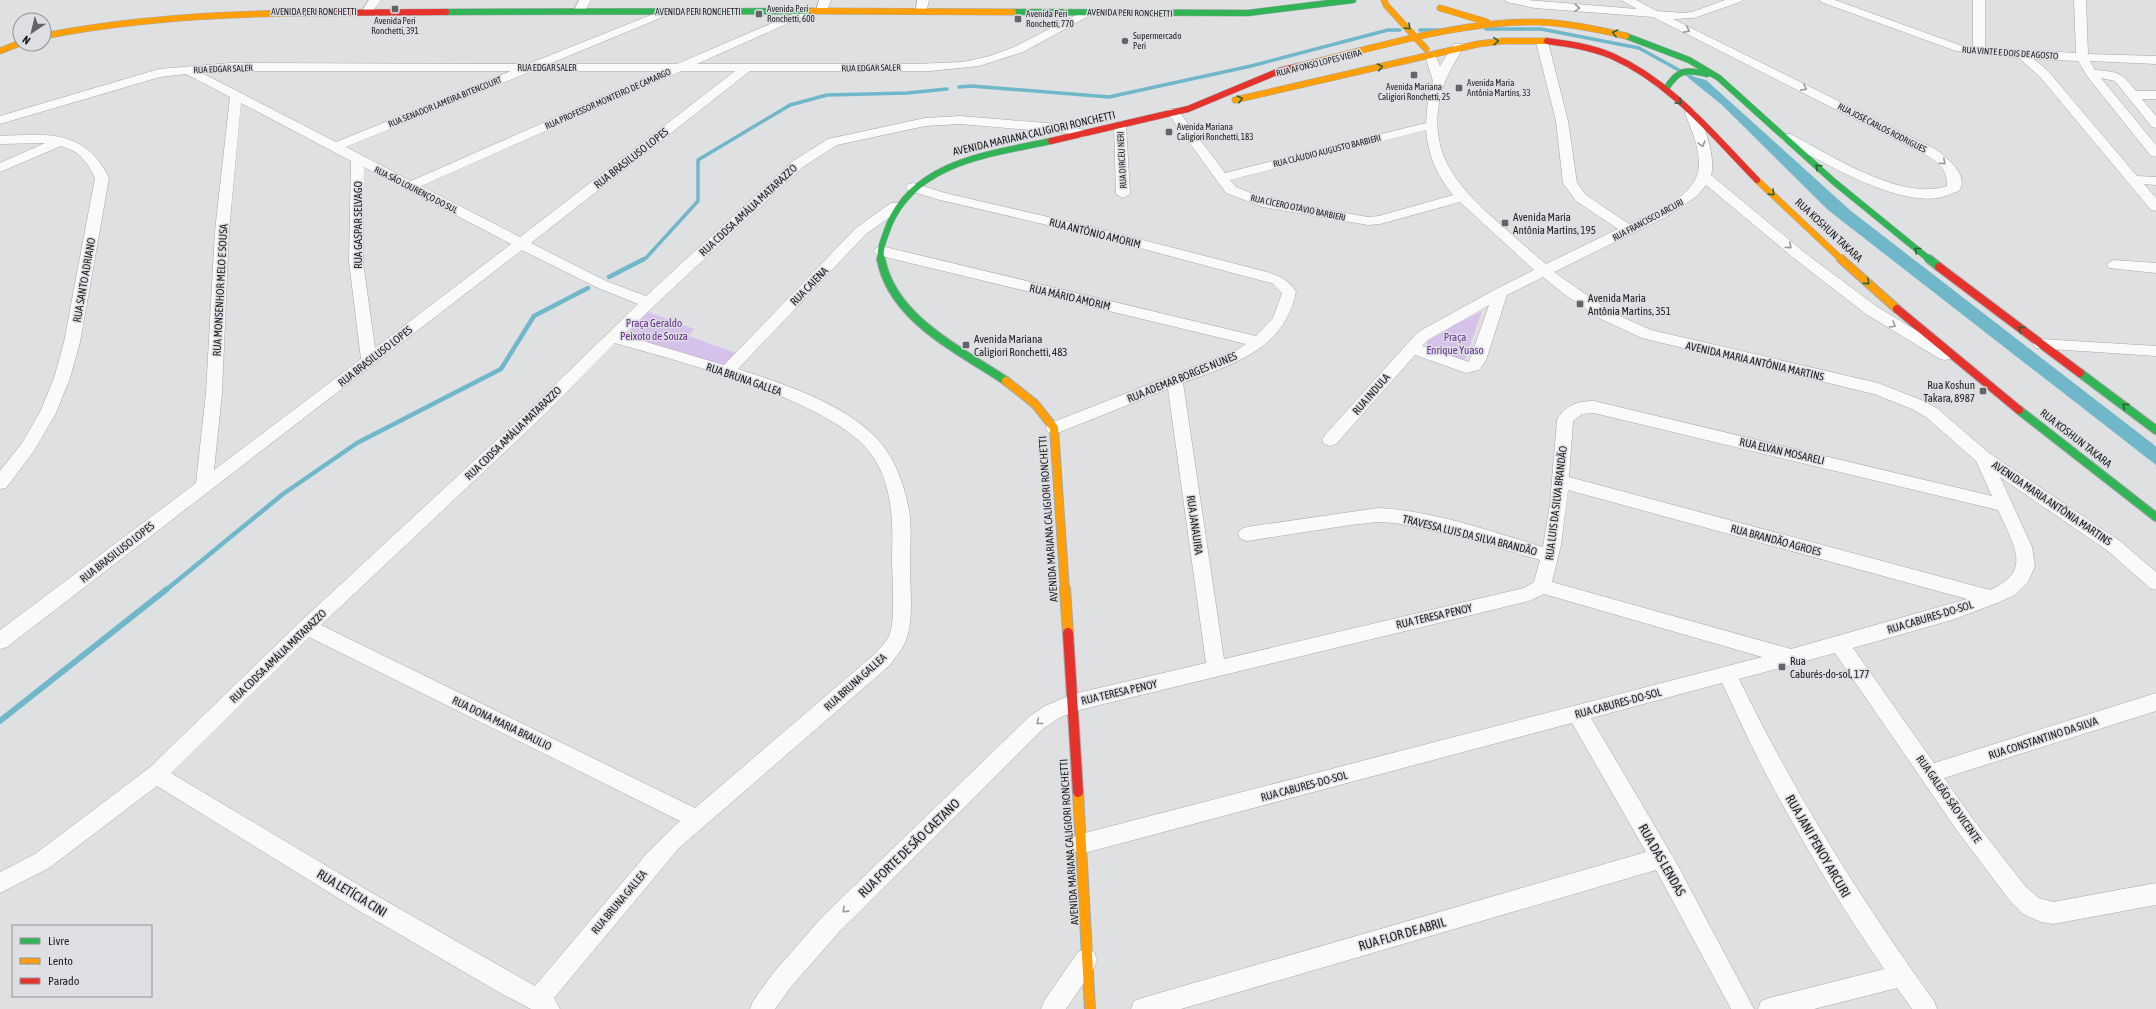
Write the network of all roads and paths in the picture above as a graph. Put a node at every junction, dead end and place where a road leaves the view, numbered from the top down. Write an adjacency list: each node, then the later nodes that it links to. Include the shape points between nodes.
1 (375, 0): 17 (street)
2 (585, 0): 18 (street)
3 (1353, 0): 12 (main road, AVENIDA PERI RONCHETTI)
4 (1384, 0): 25 (main road, AVENIDA MARIA ANTÔNIA MARTINS, one-way to 25, via 1390,10)
5 (1432, 0): 15 (main road)
6 (1511, 0): 21 (street, one-way to 21, via 1535,5)
7 (1626, 0): 21 (street, RUA JOSÉ CARLOS RODRIGUES)
8 (1736, 0): 21 (street, via 1689,16)
9 (1825, 0): 31 (street, RUA VINTE E DOIS DE AGOSTO, via 1955,48)
10 (1979, 0): 31 (street)
11 (2080, 0): 35 (street)
12 (1337, 1): 20 (main road, AVENIDA PERI RONCHETTI, via 1256,12)
13 (823, 5): 14 (main road, AVENIDA PERI RONCHETTI); 16 (main road, AVENIDA PERI RONCHETTI)
14 (922, 6): 20 (main road, AVENIDA PERI RONCHETTI)
15 (1440, 8): 22 (main road); 23 (main road)
16 (807, 11): 19 (main road, AVENIDA PERI RONCHETTI); 42 (street, RUA PROFESSOR MONTEIRO DE CAMARGO)
17 (367, 12): 18 (main road, AVENIDA PERI RONCHETTI); 24 (main road, AVENIDA PERI RONCHETTI, via 182,14 128,20)
18 (579, 12): 19 (main road, AVENIDA PERI RONCHETTI)
19 (666, 12): 40 (street, RUA SENADOR LAMEIRA BITENCOURT)
20 (1090, 12): 41 (street, RUA EDGAR SALER, via 994,59 966,64 866,68)
21 (1652, 13): 60 (street, RUA JOSÉ CARLOS RODRIGUES, one-way to 60, via 1939,157 1952,172 1954,188 1949,192 1925,196 1897,190)
22 (1498, 24): 23 (main road, RUA AFONSO LOPES VIEIRA); 27 (main road, RUA AFONSO LOPES VIEIRA, one-way to 22, via 1605,30 1553,22)
23 (1455, 31): 25 (main road, RUA AFONSO LOPES VIEIRA); 29 (main road)
24 (52, 34)
25 (1420, 40): 33 (main road, AVENIDA MARIA ANTÔNIA MARTINS); 34 (main road, RUA AFONSO LOPES VIEIRA)
26 (1542, 42): 29 (main road, RUA KOSHUN TAKARA, one-way to 26, via 1489,42); 36 (main road, RUA KOSHUN TAKARA, via 1576,44); 77 (street, via 1562,121 1570,183 1581,198)
27 (1652, 44): 38 (main road, via 1662,57); 46 (main road, RUA AFONSO LOPES VIEIRA, via 1689,60)
28 (12, 46): 30 (main road)
29 (1458, 46): 33 (main road, RUA AFONSO LOPES VIEIRA); 47 (street, AVENIDA MARIA ANTÔNIA MARTINS)
30 (0, 50)
31 (1979, 51): 32 (street, RUA VINTE E DOIS DE AGOSTO)
32 (2022, 55): 35 (street, RUA VINTE E DOIS DE AGOSTO); 69 (street, via 2044,74)
33 (1431, 56): 44 (main road, RUA AFONSO LOPES VIEIRA, one-way to 33); 47 (street, AVENIDA MARIA ANTÔNIA MARTINS)
34 (1340, 57): 44 (main road); 52 (main road, RUA AFONSO LOPES VIEIRA, via 1279,71)
35 (2082, 57): 37 (street, RUA VINTE E DOIS DE AGOSTO); 45 (street)
36 (1624, 60): 39 (main road); 48 (main road, RUA KOSHUN TAKARA)
37 (2156, 60)
38 (1660, 61)
39 (1649, 65)
40 (531, 67): 42 (street, RUA EDGAR SALER); 43 (street, RUA EDGAR SALER, via 230,67); 63 (street, RUA SENADOR LAMEIRA BITENCOURT)
41 (748, 68): 42 (street, RUA EDGAR SALER); 78 (street, RUA BRASILUSO LOPES)
42 (676, 69): 71 (street, RUA PROFESSOR MONTEIRO DE CAMARGO)
43 (186, 70): 49 (street, RUA SÃO LOURENÇO DO SUL); 55 (street, RUA EDGAR SALER, via 159,72)
44 (1353, 73): 52 (main road, RUA AFONSO LOPES VIEIRA, one-way to 44)
45 (2091, 73): 50 (street, via 2116,76); 64 (street)
46 (1720, 78): 48 (main road, via 1696,71 1680,71 1672,76); 60 (main road)
47 (1438, 82): 57 (street, AVENIDA MARIA ANTÔNIA MARTINS)
48 (1666, 89): 54 (main road, RUA KOSHUN TAKARA, one-way to 54)
49 (236, 95): 63 (street, RUA SÃO LOURENÇO DO SUL); 102 (street, RUA MONSENHOR MELO E SOUSA, via 222,231 214,394)
50 (2133, 95): 51 (street); 56 (street)
51 (2156, 95)
52 (1188, 109): 53 (main road, AVENIDA MARIANA CALIGIORI RONCHETTI)
53 (1173, 112): 58 (main road, AVENIDA MARIANA CALIGIORI RONCHETTI); 68 (street, RUA CÍCERO OTÁVIO BARBIERI)
54 (1691, 113): 67 (street, one-way to 67, via 1705,154); 92 (main road, RUA KOSHUN TAKARA, one-way to 92, via 1848,266)
55 (0, 120)
56 (2156, 124)
57 (1432, 125): 68 (street, RUA CLÁUDIO AUGUSTO BARBIERI); 74 (street, AVENIDA MARIA ANTÔNIA MARTINS, via 1437,156 1446,176)
58 (1120, 126): 59 (main road, AVENIDA MARIANA CALIGIORI RONCHETTI); 73 (street, RUA DIRCEU NERI)
59 (1081, 134): 72 (main road, AVENIDA MARIANA CALIGIORI RONCHETTI, via 953,164 938,170); 85 (street, RUA CDDSA AMÁLIA MATARAZZO, via 1069,129 960,120 892,128 833,142 798,164)
60 (1784, 136): 88 (main road, one-way to 60, via 1906,242)
61 (0, 140): 62 (street, RUA SANTO ADRIANO)
62 (61, 141): 66 (street); 101 (street, RUA SANTO ADRIANO, via 84,150 93,160 102,178 72,342 62,378 48,413 28,447)
63 (335, 147): 65 (street, RUA SÃO LOURENÇO DO SUL)
64 (2156, 153)
65 (358, 160): 71 (street, RUA SÃO LOURENÇO DO SUL); 91 (street, RUA GASPAR SELVAGO, via 356,262)
66 (0, 168)
67 (1705, 177): 77 (street, RUA FRANCISCO ARCURI, via 1696,192 1686,200); 92 (street, one-way to 92, via 1800,256 1871,310)
68 (1222, 178): 74 (street, RUA CÍCERO OTÁVIO BARBIERI, via 1231,190 1249,199 1359,220 1380,220)
69 (2133, 180): 70 (street); 76 (street)
70 (2156, 181)
71 (409, 187): 78 (street, RUA SÃO LOURENÇO DO SUL)
72 (913, 187): 75 (main road, AVENIDA MARIANA CALIGIORI RONCHETTI); 83 (street, RUA ANTÔNIO AMORIM)
73 (1123, 194)
74 (1461, 196): 82 (street, AVENIDA MARIA ANTÔNIA MARTINS)
75 (896, 206): 79 (main road, AVENIDA MARIANA CALIGIORI RONCHETTI, via 887,224); 93 (street, RUA CAIENA, via 861,231)
76 (2156, 207)
77 (1629, 230): 82 (street, RUA FRANCISCO ARCURI)
78 (520, 244): 85 (street, RUA SÃO LOURENÇO DO SUL, via 601,284); 91 (street, RUA BRASILUSO LOPES)
79 (880, 251): 87 (street, RUA MÁRIO AMORIM); 96 (main road, AVENIDA MARIANA CALIGIORI RONCHETTI, via 887,281 903,306 925,326 1026,396 1045,413)
80 (2114, 265): 81 (street)
81 (2156, 268)
82 (1544, 271): 84 (street, RUA FRANCISCO ARCURI); 99 (street, AVENIDA MARIA ANTÔNIA MARTINS, via 1613,321 1631,329 1671,341 1878,389 1897,396 1932,413)
83 (1277, 280): 87 (street, RUA ADEMAR BORGES NUNES, via 1289,292 1288,302 1276,327)
84 (1500, 292): 89 (street, RUA INDULA, via 1423,336); 89 (street, via 1474,366 1466,368)
85 (648, 302): 86 (street, RUA CDDSA AMÁLIA MATARAZZO)
86 (611, 337): 93 (street, RUA BRUNA GALLEA); 110 (street, RUA CDDSA AMÁLIA MATARAZZO, via 537,412)
87 (1260, 342): 94 (street, RUA ADEMAR BORGES NUNES, via 1225,362)
88 (2041, 344): 90 (street); 97 (main road, one-way to 88)
89 (1411, 348): 98 (street, RUA INDULA)
90 (2156, 350)
91 (369, 361): 102 (street, RUA BRASILUSO LOPES)
92 (1968, 368): 104 (main road, RUA KOSHUN TAKARA)
93 (726, 372): 121 (street, RUA BRUNA GALLEA, via 823,410 863,435 875,447 886,466 899,503 902,530 900,630 897,640 882,659)
94 (1175, 381): 96 (street, RUA ADEMAR BORGES NUNES); 114 (street, RUA JANAUIRA)
95 (1565, 420): 100 (street, RUA LUIS DA SILVA BRANDÃO); 103 (street, RUA ELVAN MOSARELI, via 1573,410 1594,407)
96 (1054, 428): 117 (main road, AVENIDA MARIANA CALIGIORI RONCHETTI)
97 (2156, 430)
98 (1330, 440)
99 (1983, 457): 103 (street, RUA CABURES-DO-SOL); 107 (street, AVENIDA MARIA ANTÔNIA MARTINS, via 2114,546)
100 (1560, 481): 106 (street, RUA LUIS DA SILVA BRANDÃO); 109 (street, RUA BRANDÃO AGROES)
101 (0, 483)
102 (204, 485): 111 (street, RUA BRASILUSO LOPES)
103 (2003, 505): 109 (street, RUA CABURES-DO-SOL, via 2023,547 2026,566 2022,577 2009,590)
104 (2156, 517)
105 (1247, 534): 106 (street, TRAVESSA LUIS DA SILVA BRANDÃO, via 1350,518 1396,516 1465,531)
106 (1550, 556): 108 (street, RUA LUIS DA SILVA BRANDÃO)
107 (2156, 583)
108 (1542, 586): 113 (street); 114 (street, RUA TERESA PENOY, via 1529,594)
109 (1991, 598): 112 (street, RUA CABURES-DO-SOL, via 1952,612)
110 (307, 627): 120 (street, RUA CDDSA AMÁLIA MATARAZZO); 121 (street, RUA DONA MARIA BRAULIO)
111 (0, 641)
112 (1839, 644): 113 (street, RUA CABURES-DO-SOL); 119 (street, RUA GALEÃO SÃO VICENTE)
113 (1791, 657): 115 (street, RUA CABURES-DO-SOL)
114 (1216, 669): 117 (street, RUA TERESA PENOY)
115 (1727, 673): 118 (street, RUA CABURES-DO-SOL); 127 (street, RUA JANI PENOY ARCURI, via 1779,779 1828,865)
116 (2156, 702): 119 (street, RUA CONSTANTINO DA SILVA)
117 (1072, 703): 122 (main road, AVENIDA MARIANA CALIGIORI RONCHETTI); 129 (street, RUA FORTE DE SÃO CAETANO, one-way to 129, via 1037,722 831,924 782,980)
118 (1576, 713): 122 (street, RUA CABURES-DO-SOL); 123 (street, RUA DAS LENDAS)
119 (1931, 773): 125 (street, RUA GALEÃO SÃO VICENTE, via 1965,825 2018,894 2041,912 2053,913 2085,908)
120 (156, 775): 124 (street, RUA CDDSA AMÁLIA MATARAZZO, via 42,861); 128 (street, RUA LETÍCIA CINI, via 364,901)
121 (697, 819): 128 (street, RUA BRUNA GALLEA, via 655,859)
122 (1081, 844): 126 (main road, AVENIDA MARIANA CALIGIORI RONCHETTI)
123 (1661, 858): 132 (street, RUA FLOR DE ABRIL); 133 (street, RUA DAS LENDAS)
124 (0, 884)
125 (2156, 894)
126 (1088, 957): 130 (street); 131 (main road, AVENIDA MARIANA CALIGIORI RONCHETTI)
127 (1901, 976): 134 (street); 135 (street, RUA JANI PENOY ARCURI)
128 (543, 1004)
129 (761, 1009)
130 (1052, 1009)
131 (1090, 1009)
132 (1142, 1009)
133 (1743, 1009)
134 (1769, 1009)
135 (1926, 1009)

